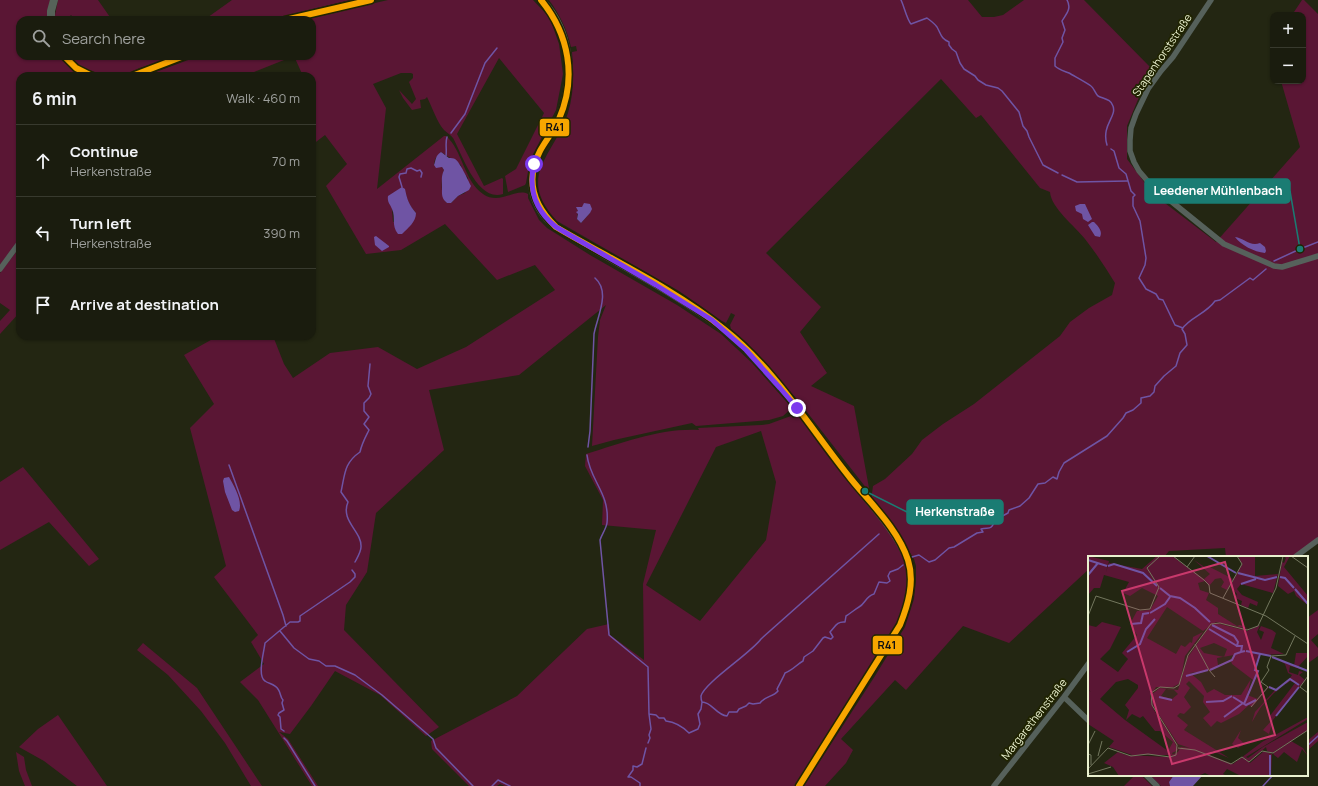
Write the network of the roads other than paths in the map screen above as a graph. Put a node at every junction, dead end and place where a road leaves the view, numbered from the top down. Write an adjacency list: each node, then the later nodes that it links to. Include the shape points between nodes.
1 (54, 0): 5 (main road)
2 (371, 0): 6 (main road)
3 (541, 0): 20 (main road, via 560,28 568,70 561,114 540,152 532,173 533,194 541,212 556,227 690,305 734,338 785,393 889,528 908,560 910,590 900,625)
4 (1210, 0): 12 (street, Stapenhorststraße, via 1173,57 1148,89 1136,114 1130,140 1134,162 1139,172 1151,184 1224,244 1282,268)
5 (51, 16)
6 (304, 16)
7 (68, 60): 9 (main road)
8 (174, 60): 10 (main road)
9 (84, 72)
10 (142, 72)
11 (16, 247): 13 (street)
12 (1318, 256)
13 (0, 269)
14 (1318, 540): 15 (street)
15 (1296, 556)
16 (1088, 664): 17 (street, Margarethenstraße)
17 (1064, 697): 18 (street); 21 (street, Margarethenstraße)
18 (1088, 720)
19 (1147, 776): 22 (street)
20 (799, 786)
21 (994, 786)
22 (1157, 786)

